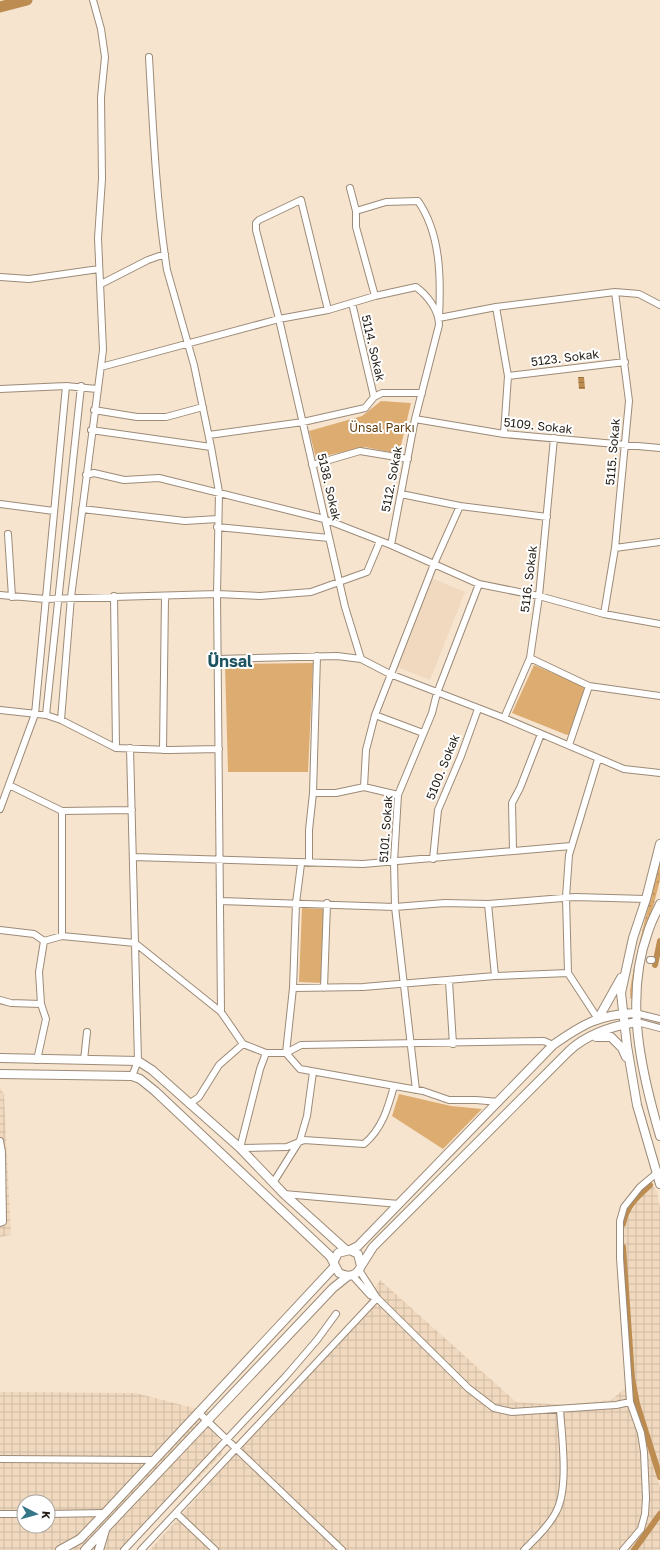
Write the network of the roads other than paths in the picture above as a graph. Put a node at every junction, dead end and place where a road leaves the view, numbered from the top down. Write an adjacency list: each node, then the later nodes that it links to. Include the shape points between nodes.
1 (93, 0): 6 (street, via 105,57 101,97)
2 (150, 57): 5 (street, via 157,192)
3 (350, 188): 4 (street)
4 (356, 211): 10 (street, via 356,227); 16 (street, 5112. Sokak, via 386,202 418,201 426,212 432,228 438,262)
5 (165, 254): 8 (street); 17 (street)
6 (99, 269): 7 (street, via 29,280); 8 (street)
7 (0, 277)
8 (101, 284): 19 (street)
9 (615, 292): 12 (street, via 639,294); 13 (street); 18 (street, 5115. Sokak)
10 (375, 296): 11 (street); 16 (street, via 416,287 426,295)
11 (352, 303): 14 (street); 26 (street, 5114. Sokak)
12 (660, 305)
13 (496, 307): 16 (street); 20 (street)
14 (328, 310): 15 (street); 15 (street, 5138. Sokak, via 301,200 256,223)
15 (279, 319): 17 (street); 30 (street, 5138. Sokak)
16 (439, 321): 25 (street, 5112. Sokak)
17 (187, 343): 19 (street); 27 (street)
18 (625, 362): 20 (street, 5123. Sokak); 35 (street, 5115. Sokak, via 629,401)
19 (102, 367): 24 (street)
20 (508, 376): 32 (street)
21 (66, 386): 22 (street); 23 (street); 46 (street)
22 (81, 386): 24 (street); 67 (street)
23 (0, 389)
24 (96, 389): 28 (street)
25 (422, 393): 26 (street, via 382,393); 29 (street, 5112. Sokak)
26 (374, 397): 30 (street, via 365,408)
27 (203, 407): 28 (street, via 166,417 137,417); 33 (street)
28 (94, 410): 31 (street)
29 (414, 419): 32 (street, 5109. Sokak); 38 (street, 5112. Sokak)
30 (303, 422): 33 (street); 39 (street, 5138. Sokak)
31 (92, 430): 36 (street); 40 (street)
32 (504, 434): 34 (street, 5109. Sokak)
33 (209, 435): 36 (street)
34 (554, 438): 35 (street, 5109. Sokak); 47 (street, 5116. Sokak)
35 (625, 446): 37 (street, 5109. Sokak); 56 (street, 5115. Sokak)
36 (211, 447): 41 (street)
37 (660, 448)
38 (408, 459): 39 (street, via 360,451); 42 (street, 5112. Sokak)
39 (312, 465): 49 (street, 5138. Sokak)
40 (86, 476): 41 (street, via 94,473 124,480 159,478); 45 (street)
41 (219, 492): 48 (street); 49 (street)
42 (401, 494): 44 (street); 55 (street, 5112. Sokak)
43 (0, 504): 46 (street)
44 (460, 506): 47 (street); 57 (street)
45 (82, 509): 48 (street, via 185,521); 66 (street)
46 (54, 511): 68 (street)
47 (547, 518): 64 (street, 5116. Sokak)
48 (218, 519): 50 (street)
49 (324, 519): 52 (street, 5138. Sokak); 53 (street)
50 (217, 527): 52 (street); 60 (street)
51 (8, 534): 65 (street)
52 (329, 538): 58 (street, 5138. Sokak)
53 (380, 541): 55 (street); 58 (street, via 367,572)
54 (660, 542): 56 (street)
55 (390, 545): 57 (street)
56 (615, 548): 69 (street, 5115. Sokak)
57 (434, 564): 59 (street); 75 (street)
58 (341, 582): 60 (street, via 311,592 260,596); 74 (street, 5138. Sokak, via 345,607)
59 (479, 584): 64 (street); 77 (street, 5101. Sokak)
60 (217, 594): 63 (street); 73 (street)
61 (0, 595): 65 (street)
62 (114, 596): 63 (street); 66 (street); 89 (street)
63 (165, 596): 92 (street)
64 (539, 596): 69 (street); 72 (street, 5116. Sokak)
65 (12, 597): 68 (street)
66 (71, 597): 67 (street); 85 (street)
67 (59, 598): 68 (street); 83 (street)
68 (46, 599): 81 (street)
69 (604, 614): 70 (street)
70 (658, 624)
71 (316, 656): 73 (street); 74 (street); 97 (street)
72 (530, 658): 76 (street); 84 (street, 5116. Sokak)
73 (218, 659): 91 (street)
74 (361, 659): 75 (street)
75 (390, 674): 77 (street); 82 (street)
76 (589, 686): 78 (street); 88 (street)
77 (437, 692): 79 (street); 86 (street, 5101. Sokak, via 432,713)
78 (660, 696)
79 (478, 709): 84 (street); 106 (street, 5100. Sokak, via 438,810)
80 (0, 710): 81 (street)
81 (35, 714): 83 (street); 95 (street)
82 (375, 715): 86 (street); 96 (street, via 366,750)
83 (46, 716): 85 (street)
84 (504, 718): 87 (street)
85 (60, 720): 89 (street)
86 (423, 733): 98 (street, 5101. Sokak)
87 (541, 734): 88 (street); 104 (street, via 512,803)
88 (568, 745): 93 (street)
89 (116, 748): 90 (street)
90 (130, 748): 92 (street); 100 (street)
91 (219, 749): 92 (street); 107 (street)
92 (163, 750)
93 (598, 759): 94 (street, via 624,769); 103 (street)
94 (660, 773)
95 (9, 785): 99 (street); 101 (street)
96 (364, 787): 97 (street, via 336,793); 98 (street)
97 (313, 793): 109 (street)
98 (398, 795): 108 (street, 5101. Sokak)
99 (0, 809)
100 (132, 810): 101 (street); 105 (street)
101 (62, 812): 122 (street)
102 (660, 844): 112 (main road)
103 (571, 846): 104 (street); 111 (street)
104 (513, 850): 106 (street)
105 (133, 857): 107 (street); 124 (street)
106 (433, 859): 108 (street)
107 (220, 861): 110 (street); 113 (street)
108 (394, 861): 109 (street, via 363,864); 118 (street, 5101. Sokak)
109 (309, 863): 110 (street)
110 (301, 864): 114 (street)
111 (566, 897): 112 (street); 116 (street); 126 (street)
112 (646, 899): 125 (main road)
113 (221, 901): 114 (street); 134 (street)
114 (296, 902): 115 (street); 130 (street)
115 (327, 903): 118 (street); 131 (street)
116 (488, 904): 118 (street); 127 (street)
117 (660, 904): 121 (main road)
118 (395, 906): 129 (street, 5101. Sokak)
119 (660, 915): 121 (street)
120 (0, 930): 123 (street, via 34,934)
121 (648, 932): 135 (main road, via 641,958)
122 (62, 936): 123 (street); 124 (street)
123 (44, 941): 133 (street, via 39,972)
124 (135, 943): 134 (street); 153 (street)
125 (626, 964): 136 (main road, via 622,993); 137 (main road, via 613,994)
126 (568, 973): 127 (street); 137 (street)
127 (495, 976): 128 (street)
128 (449, 980): 129 (street); 146 (street)
129 (403, 984): 131 (street); 144 (street, 5101. Sokak)
130 (293, 988): 131 (street); 149 (street)
131 (324, 988)
132 (0, 1000): 133 (street)
133 (41, 1004): 151 (street, via 46,1018)
134 (221, 1012): 145 (street)
135 (635, 1013): 136 (main road); 138 (street); 139 (main road)
136 (623, 1014): 137 (main road); 140 (main road)
137 (598, 1019): 147 (main road, via 574,1030)
138 (660, 1019)
139 (637, 1022): 140 (main road); 141 (street); 162 (main road, via 648,1093)
140 (624, 1024): 143 (main road); 154 (main road)
141 (660, 1028)
142 (87, 1032): 152 (street)
143 (588, 1038): 154 (main road, via 612,1037 622,1048); 175 (main road, via 568,1051 373,1246)
144 (412, 1042): 146 (street); 149 (street, via 301,1045); 159 (street, 5101. Sokak)
145 (243, 1044): 148 (street); 161 (street, via 219,1065 199,1097)
146 (453, 1044): 147 (street, via 544,1041)
147 (553, 1045): 160 (main road)
148 (266, 1053): 149 (street); 165 (street)
149 (286, 1053): 155 (street, via 300,1069)
150 (0, 1058): 151 (main road)
151 (37, 1060): 152 (main road)
152 (84, 1060): 153 (main road)
153 (138, 1061): 157 (street); 161 (main road, via 152,1070)
154 (630, 1066): 166 (main road, via 637,1105)
155 (313, 1072): 158 (street); 164 (street, via 307,1116)
156 (0, 1074): 157 (main road)
157 (132, 1076): 174 (main road, via 155,1091)
158 (394, 1086): 159 (street); 164 (street, via 386,1114 372,1137 364,1144 304,1140)
159 (416, 1090): 160 (street, via 449,1100)
160 (499, 1102): 171 (main road)
161 (189, 1104): 165 (main road)
162 (660, 1136)
163 (0, 1141): 167 (street)
164 (298, 1143): 165 (street, via 287,1147); 168 (street)
165 (240, 1148): 168 (main road)
166 (658, 1172): 169 (main road); 179 (street, via 640,1187 624,1207 620,1221 619,1245)
167 (1, 1178): 172 (street, via 3,1222)
168 (273, 1183): 170 (main road)
169 (660, 1184)
170 (284, 1194): 171 (street); 173 (main road)
171 (399, 1204): 173 (main road, via 358,1246)
172 (0, 1223)
173 (348, 1250): 174 (main road, via 338,1253); 175 (main road, via 358,1254)
174 (335, 1264): 176 (main road, via 339,1273); 181 (main road)
175 (360, 1268): 176 (main road); 177 (street)
176 (350, 1276): 177 (street, via 370,1295); 182 (main road, via 333,1288)
177 (377, 1298): 180 (street, via 468,1388 494,1408 512,1412); 184 (street)
178 (336, 1314): 183 (street, via 318,1340)
179 (630, 1402): 180 (street, via 616,1406); 201 (street, via 643,1446 646,1514 641,1529)
180 (560, 1410): 200 (street, via 563,1467 560,1503 556,1514)
181 (198, 1412): 182 (street); 186 (main road)
182 (208, 1421): 183 (street); 192 (main road)
183 (228, 1440): 184 (street); 196 (street)
184 (235, 1448): 188 (street); 199 (street)
185 (0, 1459): 186 (street)
186 (154, 1460): 187 (main road)
187 (105, 1513): 191 (street); 193 (main road, via 80,1539)
188 (176, 1513): 197 (street); 198 (street)
189 (0, 1514): 190 (street)
190 (16, 1514)
191 (56, 1514)
192 (105, 1529): 194 (main road); 195 (main road)
193 (60, 1550)
194 (85, 1550)
195 (100, 1550)
196 (124, 1550)
197 (141, 1550)
198 (215, 1550)
199 (342, 1550)
200 (524, 1550)
201 (623, 1550)

